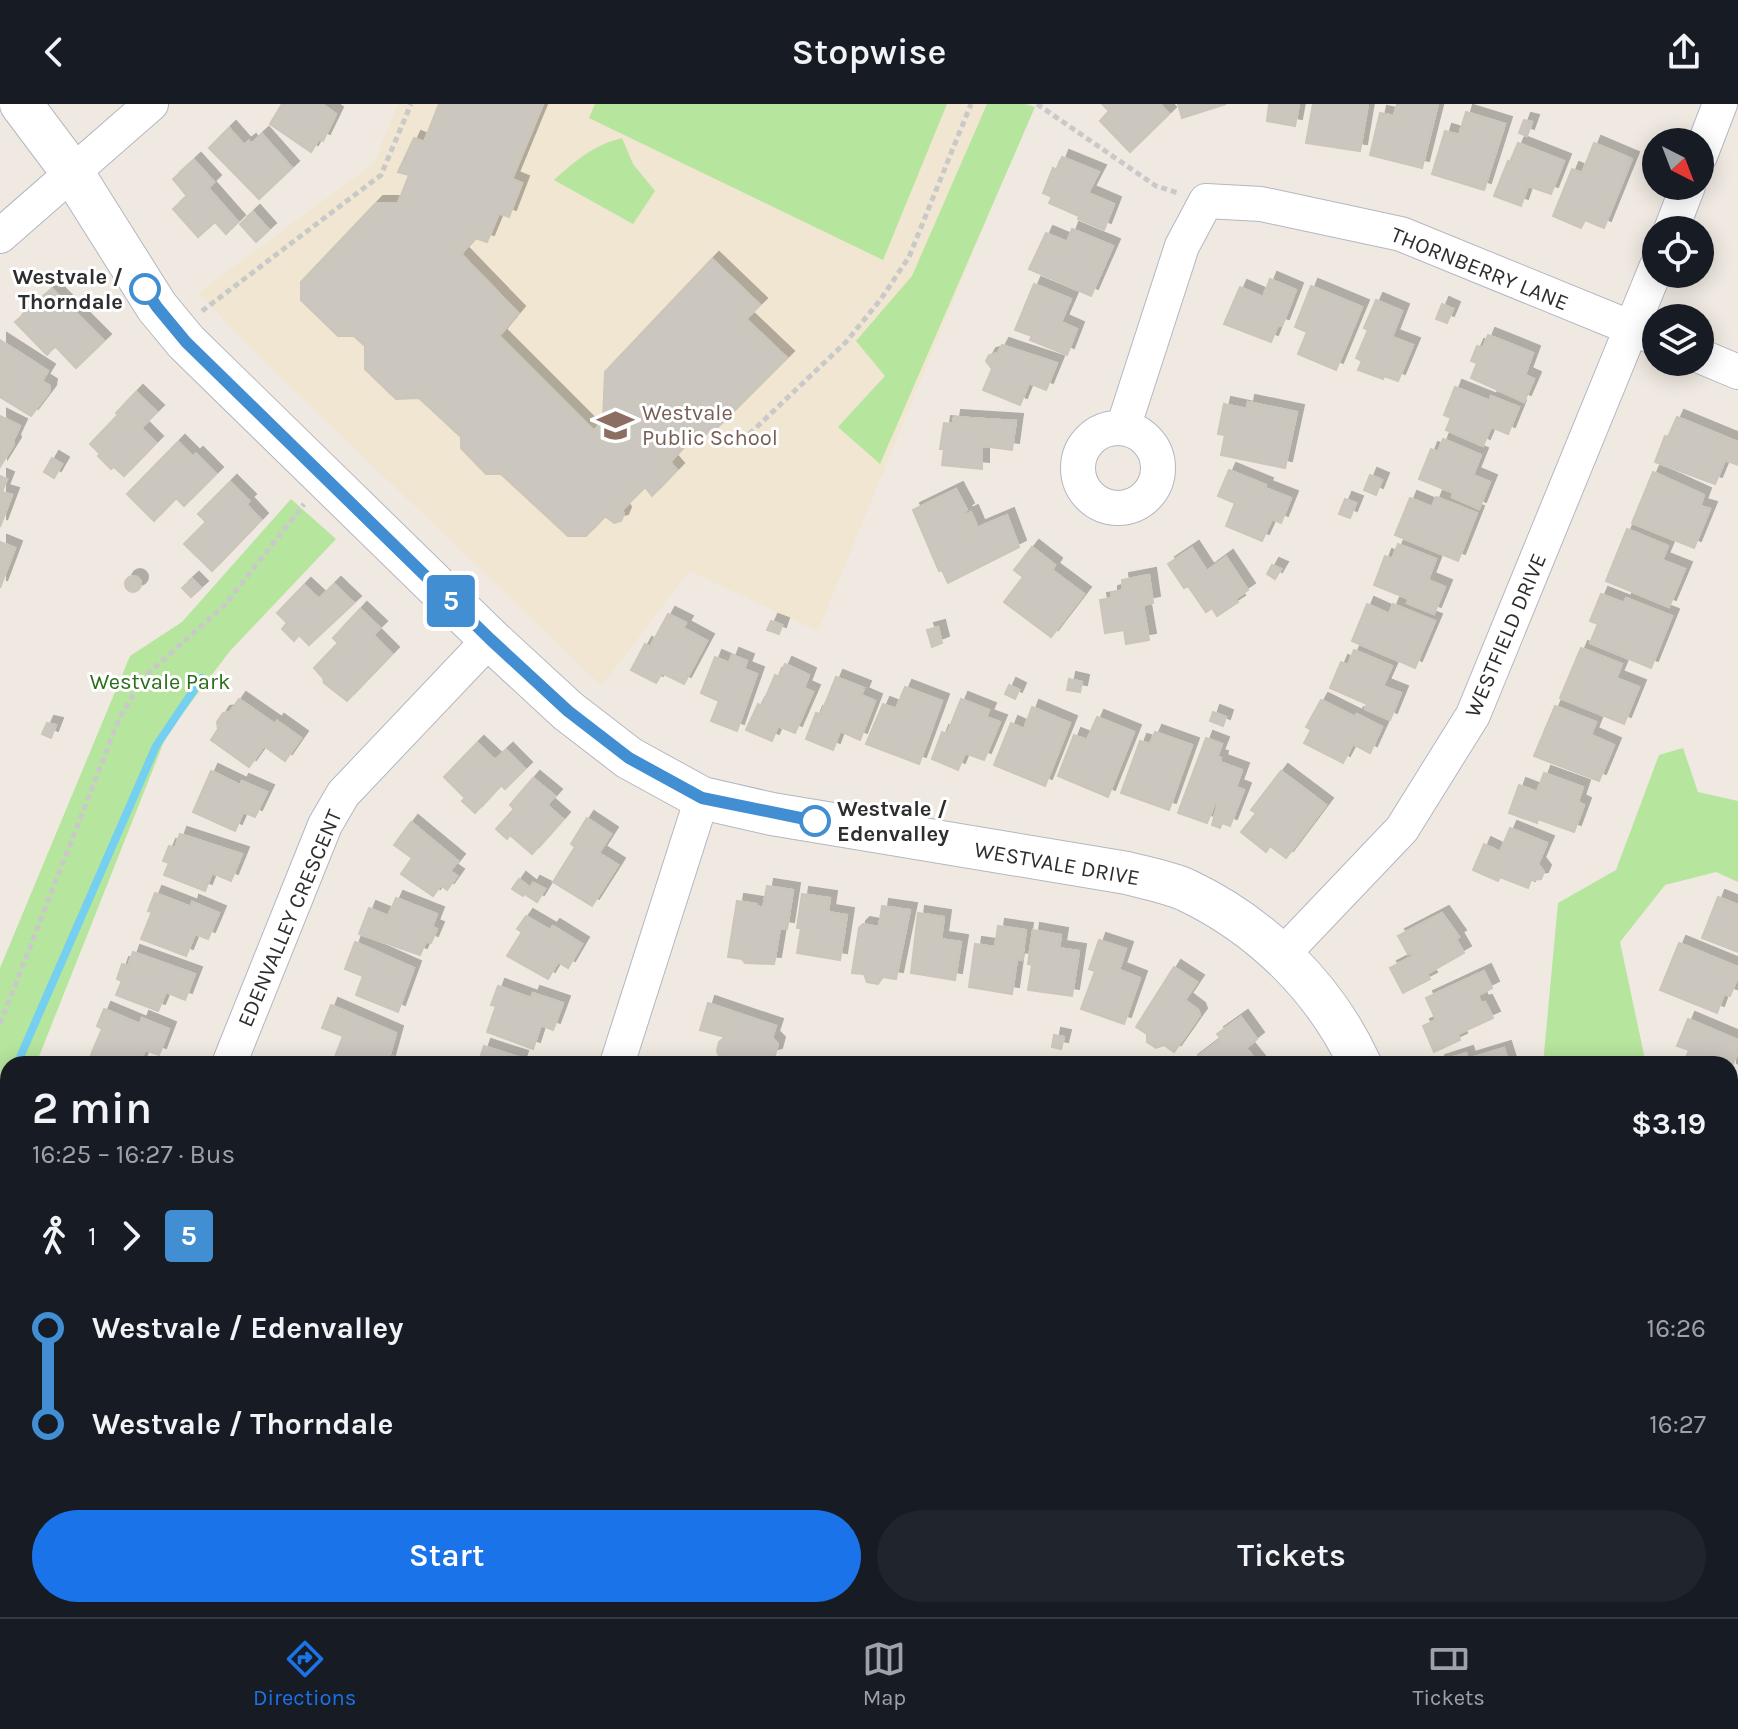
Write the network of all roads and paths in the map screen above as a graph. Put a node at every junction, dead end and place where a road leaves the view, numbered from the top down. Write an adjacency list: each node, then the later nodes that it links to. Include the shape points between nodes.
1 (21, 104): 8 (street, WESTVALE DRIVE)
2 (151, 104): 8 (street)
3 (411, 104): 11 (path, via 381,175)
4 (971, 104): 17 (path, via 909,257 881,299 846,342)
5 (1037, 104): 9 (path, via 1156,186)
6 (1720, 104): 7 (street)
7 (1711, 128)
8 (72, 172): 10 (street); 11 (street, WESTVALE DRIVE)
9 (1206, 201): 12 (street, THORNBERRY LANE, via 1261,204 1401,234); 16 (street, via 1182,246)
10 (0, 236)
11 (176, 331): 19 (street, WESTVALE DRIVE)
12 (1642, 332)
13 (1642, 337): 21 (street, WESTFIELD DRIVE, via 1473,715 1402,829)
14 (1714, 362): 15 (street)
15 (1738, 372)
16 (1123, 428)
17 (742, 441)
18 (304, 504): 22 (path, via 224,606 144,677 119,719)
19 (490, 639): 20 (street, WESTVALE DRIVE, via 629,758); 23 (street, EDENVALLEY CRESCENT, via 343,794 325,825)
20 (702, 798): 21 (street, WESTVALE DRIVE, via 1127,873 1184,889 1247,925); 24 (street)
21 (1281, 956): 25 (street, WESTVALE DRIVE, via 1310,985)
22 (0, 1024)
23 (232, 1056)
24 (620, 1056)
25 (1356, 1056)

